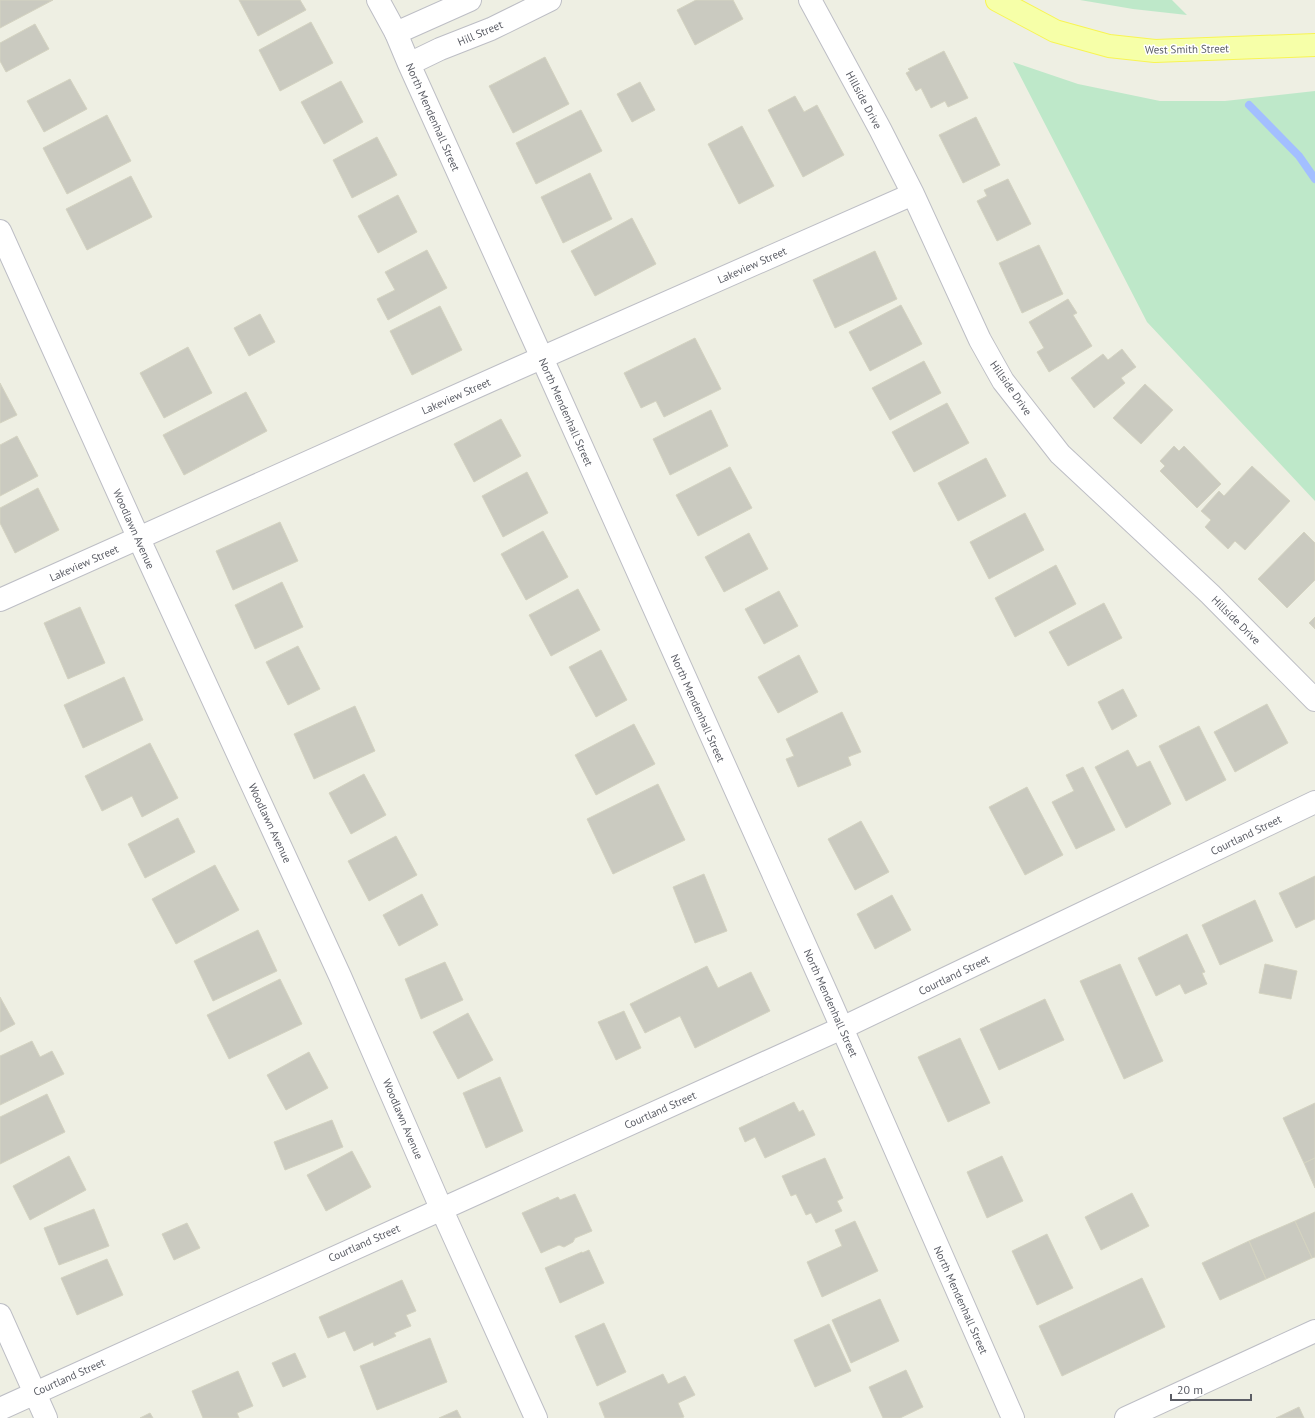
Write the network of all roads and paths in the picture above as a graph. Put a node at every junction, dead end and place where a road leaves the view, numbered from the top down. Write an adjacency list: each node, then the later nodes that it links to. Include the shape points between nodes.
1 (378, 0): 6 (street, North Mendenhall Street)
2 (470, 0): 6 (street)
3 (550, 0): 8 (street, Hill Street, via 491,29)
4 (810, 0): 9 (street, Hillside Drive)
5 (997, 0): 7 (main road, West Smith Street, via 1055,31 1109,46 1155,51)
6 (396, 33): 8 (street, North Mendenhall Street)
7 (1315, 45)
8 (409, 64): 11 (street, North Mendenhall Street)
9 (913, 194): 11 (street, Lakeview Street); 14 (street, Hillside Drive, via 980,340 1003,381 1036,424 1060,454 1210,594)
10 (0, 231): 12 (street, Woodlawn Avenue)
11 (542, 358): 12 (street, Lakeview Street); 16 (street, North Mendenhall Street)
12 (138, 539): 13 (street, Lakeview Street); 17 (street, Woodlawn Avenue, via 337,968)
13 (0, 600)
14 (1315, 700)
15 (1315, 802): 16 (street, Courtland Street)
16 (842, 1028): 17 (street, Courtland Street); 24 (street, North Mendenhall Street)
17 (442, 1208): 20 (street, Courtland Street); 23 (street, Woodlawn Avenue)
18 (0, 1315): 20 (street)
19 (1315, 1331): 25 (street)
20 (34, 1393): 21 (street, Courtland Street); 22 (street)
21 (0, 1409)
22 (46, 1418)
23 (536, 1418)
24 (1013, 1418)
25 (1126, 1418)

